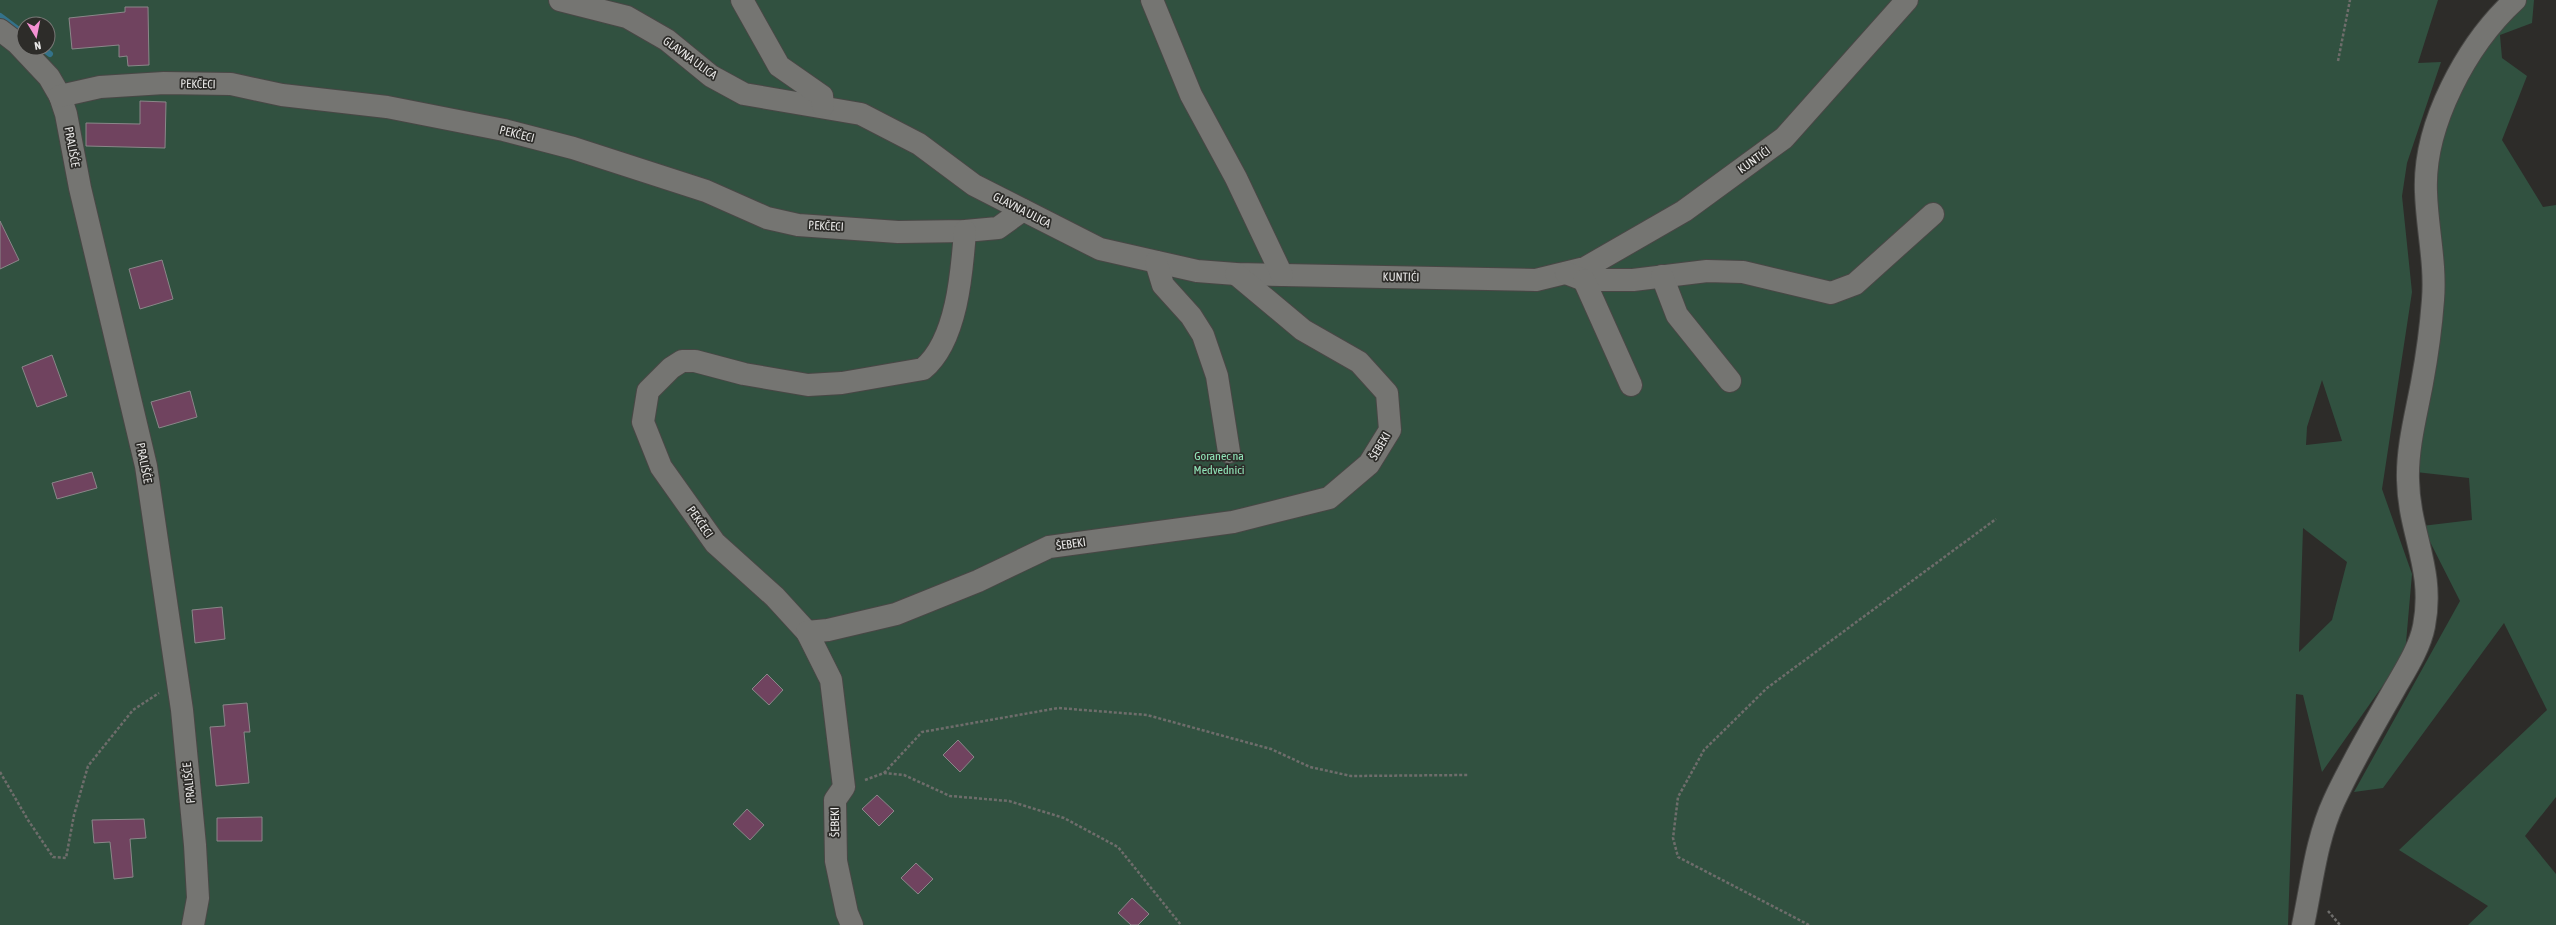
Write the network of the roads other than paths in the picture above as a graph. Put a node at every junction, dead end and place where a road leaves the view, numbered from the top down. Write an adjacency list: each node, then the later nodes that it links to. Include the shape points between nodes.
1 (560, 0): 8 (street, GLAVNA ULICA, via 627,17 667,40 711,76 744,94)
2 (742, 0): 8 (street, via 779,66 822,96)
3 (1152, 0): 14 (street, via 1191,95 1236,178)
4 (1907, 0): 16 (street, KUNTIĆI, via 1784,138 1684,211 1585,268)
5 (2515, 0): 23 (street, via 2479,39 2453,84 2438,121 2426,164 2426,193 2434,255 2433,298 2408,478 2413,526 2426,568 2428,603 2424,630 2334,802 2319,842)
6 (0, 30): 7 (street, PRALIŠĆE, via 17,43 49,77)
7 (60, 96): 11 (street, PEKČECI, via 116,86 164,83 230,84 282,95 387,107 504,130 573,148 706,191 767,218 798,225 898,232); 21 (street, PRALIŠĆE, via 146,466 178,681 195,845 198,898)
8 (824, 106): 9 (street, GLAVNA ULICA, via 861,114 913,140 974,185)
9 (1023, 210): 11 (street, PEKČECI, via 998,228); 12 (street, GLAVNA ULICA, via 1100,249)
10 (1933, 214): 15 (street, KUNTIĆI, via 1855,284 1840,292 1831,294 1743,272 1707,271)
11 (965, 231): 20 (street, PEKČECI, via 957,296 942,345 932,362 923,369 842,383 808,385 744,374 695,361 682,361 671,368 648,391 643,422 661,467 715,543 775,597)
12 (1156, 262): 13 (street, GLAVNA ULICA, via 1197,271); 19 (street, via 1163,285 1191,316 1203,335 1217,376)
13 (1236, 274): 14 (street, KUNTIĆI); 20 (street, ŠEBEKI, via 1303,330 1359,362 1387,394 1390,430 1369,464 1329,498 1233,522 1049,547 978,581 896,614 828,630)
14 (1282, 275): 16 (street, KUNTIĆI, via 1536,280)
15 (1662, 276): 16 (street, KUNTIĆI, via 1633,280); 17 (street, via 1677,315)
16 (1574, 277): 18 (street)
17 (1730, 381)
18 (1631, 386)
19 (1229, 452)
20 (807, 632): 22 (street, ŠEBEKI, via 831,680 844,787 835,800 836,861 846,913)
21 (193, 925)
22 (852, 925)
23 (2303, 925)

